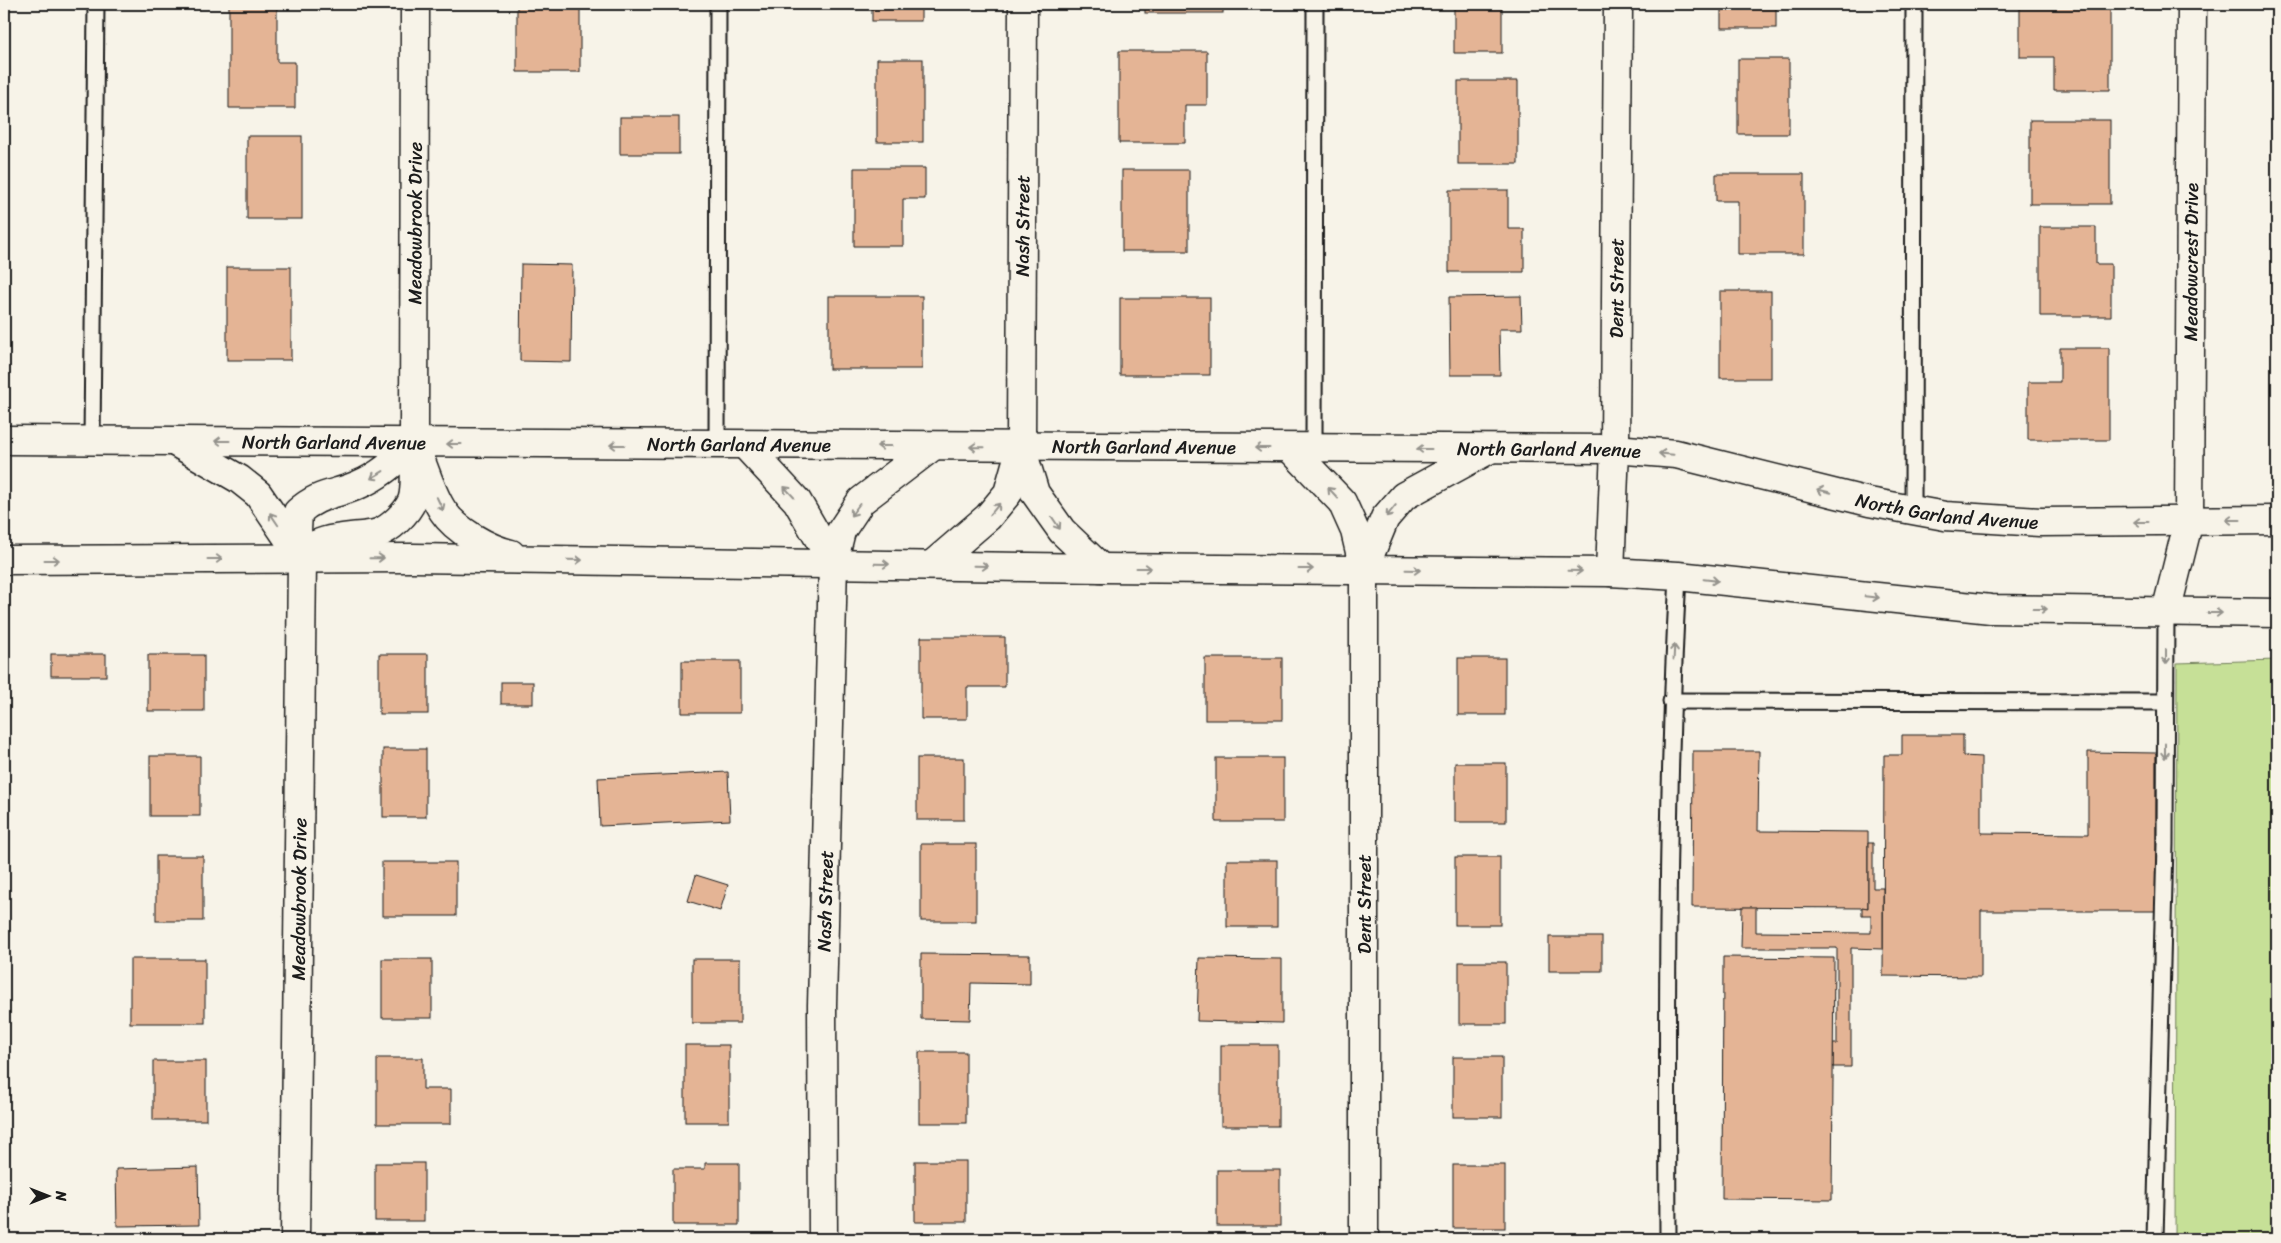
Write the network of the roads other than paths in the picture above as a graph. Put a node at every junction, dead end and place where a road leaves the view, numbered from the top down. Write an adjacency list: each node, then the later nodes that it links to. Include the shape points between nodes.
1 (96, 4): 10 (lane)
2 (415, 4): 12 (main road, Meadowbrook Drive)
3 (718, 4): 13 (lane)
4 (1022, 4): 16 (main road, Nash Street)
5 (1315, 4): 17 (lane)
6 (1618, 4): 19 (main road, Dent Street)
7 (1914, 4): 20 (lane)
8 (2192, 4): 21 (main road, Meadowcrest Drive)
9 (4, 440): 10 (main road, North Garland Avenue)
10 (92, 441): 11 (main road, North Garland Avenue)
11 (173, 441): 12 (main road, North Garland Avenue, one-way to 11); 23 (main road, one-way to 11, via 258,494 239,479)
12 (414, 443): 13 (main road, North Garland Avenue, one-way to 12); 23 (main road, Meadowbrook Drive, one-way to 23, via 382,472 358,485 310,501 298,512 297,531); 23 (main road, Meadowbrook Drive, via 412,501 400,518 379,532 320,544 306,551); 25 (main road, one-way to 25, via 443,512 469,535 495,550)
13 (717, 446): 14 (main road, North Garland Avenue)
14 (746, 446): 15 (main road, North Garland Avenue, one-way to 14); 26 (main road, one-way to 14, via 797,501)
15 (933, 446): 16 (main road, North Garland Avenue, one-way to 15); 26 (main road, Nash Street, one-way to 26, via 861,501 841,531)
16 (1021, 447): 17 (main road, North Garland Avenue, one-way to 16); 27 (main road, Nash Street, one-way to 16, via 988,517 1008,493); 28 (main road, Nash Street, one-way to 28, via 1035,493 1062,532)
17 (1302, 448): 18 (main road, North Garland Avenue, one-way to 17); 29 (main road, Dent Street, one-way to 17, via 1355,531 1342,502)
18 (1490, 449): 19 (main road, North Garland Avenue); 29 (main road, Dent Street, one-way to 29, via 1404,496 1385,518)
19 (1615, 449): 20 (main road, North Garland Avenue, one-way to 19, via 1676,454); 30 (main road, Dent Street)
20 (1913, 510): 21 (main road, North Garland Avenue, one-way to 20, via 2040,522 1945,516)
21 (2190, 520): 22 (main road, North Garland Avenue, one-way to 21); 32 (main road, Meadowcrest Drive)
22 (2277, 520)
23 (302, 559): 24 (main road, one-way to 23); 25 (main road, one-way to 25); 36 (main road, Meadowbrook Drive)
24 (4, 560)
25 (532, 560): 26 (main road, one-way to 26)
26 (833, 563): 27 (main road, one-way to 27); 37 (main road, Nash Street, via 822,1006)
27 (932, 565): 28 (main road, one-way to 28)
28 (1101, 568): 29 (main road, one-way to 29)
29 (1364, 569): 30 (main road, one-way to 30); 38 (main road, Dent Street)
30 (1610, 572): 31 (main road)
31 (1678, 576): 32 (main road, one-way to 32, via 1991,608); 34 (lane, one-way to 31)
32 (2166, 612): 33 (main road, one-way to 33); 35 (lane, one-way to 35)
33 (2277, 613)
34 (1671, 701): 35 (lane); 39 (lane, via 1667,911)
35 (2165, 702): 40 (lane, one-way to 40)
36 (295, 1239)
37 (823, 1239)
38 (1364, 1239)
39 (1668, 1239)
40 (2155, 1239)

